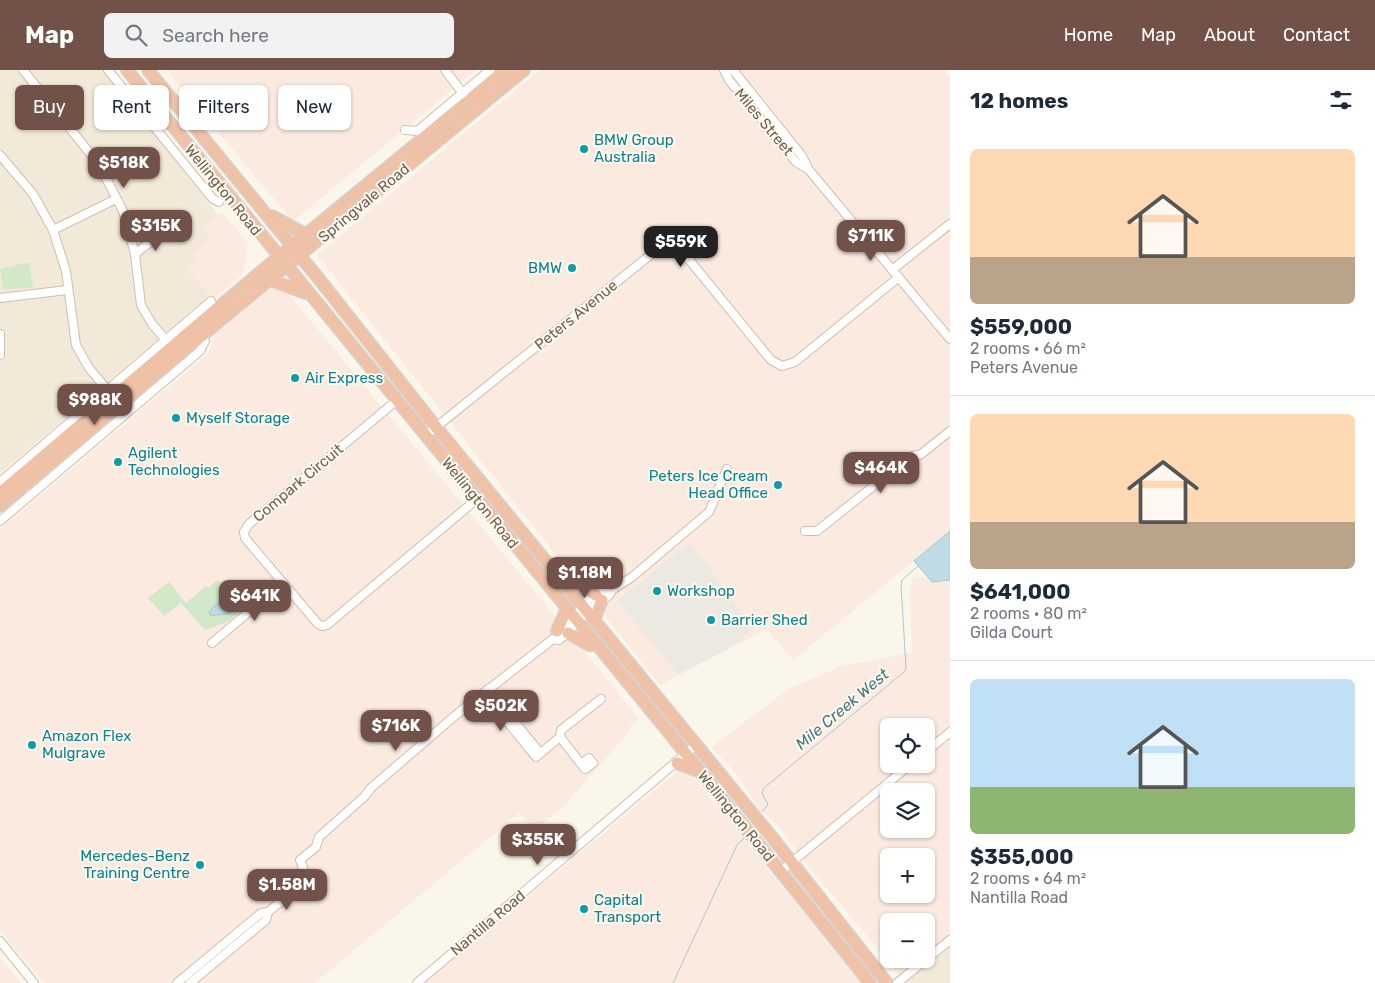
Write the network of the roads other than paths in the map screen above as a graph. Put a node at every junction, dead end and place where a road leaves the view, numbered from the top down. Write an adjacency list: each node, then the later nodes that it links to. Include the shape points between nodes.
1 (22, 70): 14 (street, via 96,162)
2 (108, 70): 15 (street, via 213,199)
3 (127, 70): 22 (highway, Wellington Road)
4 (148, 70): 16 (highway, Wellington Road)
5 (445, 70): 11 (street)
6 (490, 70): 11 (street, Springvale Road)
7 (506, 70): 11 (highway, Springvale Road)
8 (524, 70): 11 (highway, Springvale Road)
9 (724, 70): 10 (street, Miles Street)
10 (733, 75): 29 (street, Miles Street, via 754,105 802,156 809,170)
11 (469, 101): 12 (street, Springvale Road, via 417,131); 20 (highway, Springvale Road); 21 (highway, Springvale Road)
12 (405, 130)
13 (0, 154): 18 (street, via 33,194)
14 (116, 199): 18 (street); 24 (street, via 123,210)
15 (219, 202)
16 (264, 212): 20 (highway); 23 (highway, Wellington Road)
17 (950, 224): 29 (street)
18 (53, 230): 33 (street, via 66,271)
19 (168, 233): 24 (street, via 160,234)
20 (305, 234): 23 (highway, Springvale Road)
21 (323, 237): 25 (highway, Springvale Road); 28 (highway)
22 (268, 245): 26 (highway, Wellington Road); 30 (highway)
23 (292, 246): 25 (highway, Wellington Road); 26 (highway, Springvale Road)
24 (136, 254): 40 (street, via 141,305)
25 (300, 256): 27 (highway, Springvale Road); 28 (highway, Wellington Road)
26 (278, 257): 27 (highway, Wellington Road); 30 (highway, Springvale Road)
27 (286, 267): 32 (highway, Springvale Road); 34 (highway, Wellington Road)
28 (311, 269): 45 (highway, Wellington Road)
29 (892, 270): 31 (street, Miles Street)
30 (258, 274): 36 (highway, Springvale Road)
31 (899, 277): 39 (street, Miles Street); 45 (street, Peters Avenue, via 795,362 782,366 771,360 677,247 658,248 624,280)
32 (271, 280): 34 (highway); 37 (highway, Springvale Road)
33 (67, 290): 35 (street); 43 (street, via 76,345 89,368)
34 (308, 295): 44 (highway, Wellington Road)
35 (0, 298)
36 (210, 307): 37 (highway, Springvale Road); 40 (street)
37 (200, 331): 43 (highway, Springvale Road); 52 (street, via 205,341 200,351)
38 (0, 334): 41 (street)
39 (950, 339)
40 (166, 340): 43 (street)
41 (0, 346): 42 (street)
42 (0, 355)
43 (114, 398): 49 (highway, Springvale Road); 51 (highway, Springvale Road)
44 (396, 400): 47 (highway, Wellington Road); 55 (street, Compark Circuit, via 248,525 245,538)
45 (436, 427): 47 (street, Peters Avenue); 54 (highway, Wellington Road)
46 (950, 431): 53 (street, via 920,455 912,456 900,465 817,531)
47 (425, 436): 50 (highway, Wellington Road)
48 (727, 469): 56 (street, via 709,512 649,564 612,590 605,589)
49 (2, 486)
50 (477, 499): 55 (street, Compark Circuit, via 327,625 318,624); 58 (highway, Wellington Road)
51 (0, 506)
52 (0, 521)
53 (805, 531)
54 (560, 579): 56 (highway, via 567,577); 57 (highway, Wellington Road)
55 (283, 583): 60 (street)
56 (599, 598): 57 (street); 57 (highway, via 602,606)
57 (588, 612): 58 (street); 67 (highway, Wellington Road)
58 (573, 616): 59 (highway); 59 (street); 61 (highway, Wellington Road)
59 (560, 634): 61 (highway); 62 (street)
60 (212, 643)
61 (597, 645): 68 (highway, Wellington Road)
62 (486, 691): 65 (street, via 540,754); 79 (street, via 370,788 319,837 316,846 300,860 303,867 290,884 291,893 268,912 266,920)
63 (601, 699): 65 (street, via 561,730)
64 (950, 732): 66 (street)
65 (560, 737): 69 (street)
66 (935, 744)
67 (696, 746): 68 (street); 73 (highway, Wellington Road)
68 (683, 750): 70 (highway, via 673,758); 71 (highway, Wellington Road)
69 (581, 764)
70 (675, 764): 71 (highway); 83 (street, Nantilla Road)
71 (700, 771): 74 (highway, Wellington Road)
72 (900, 773): 73 (street)
73 (791, 862): 74 (street); 77 (highway, Wellington Road)
74 (781, 871): 78 (highway, Wellington Road)
75 (950, 940): 85 (street)
76 (0, 941): 80 (street)
77 (863, 952): 78 (highway); 85 (highway, Wellington Road)
78 (852, 961): 84 (highway, Wellington Road)
79 (196, 972): 81 (street); 82 (street)
80 (34, 983)
81 (177, 983)
82 (190, 983)
83 (417, 983)
84 (870, 983)
85 (896, 983)

